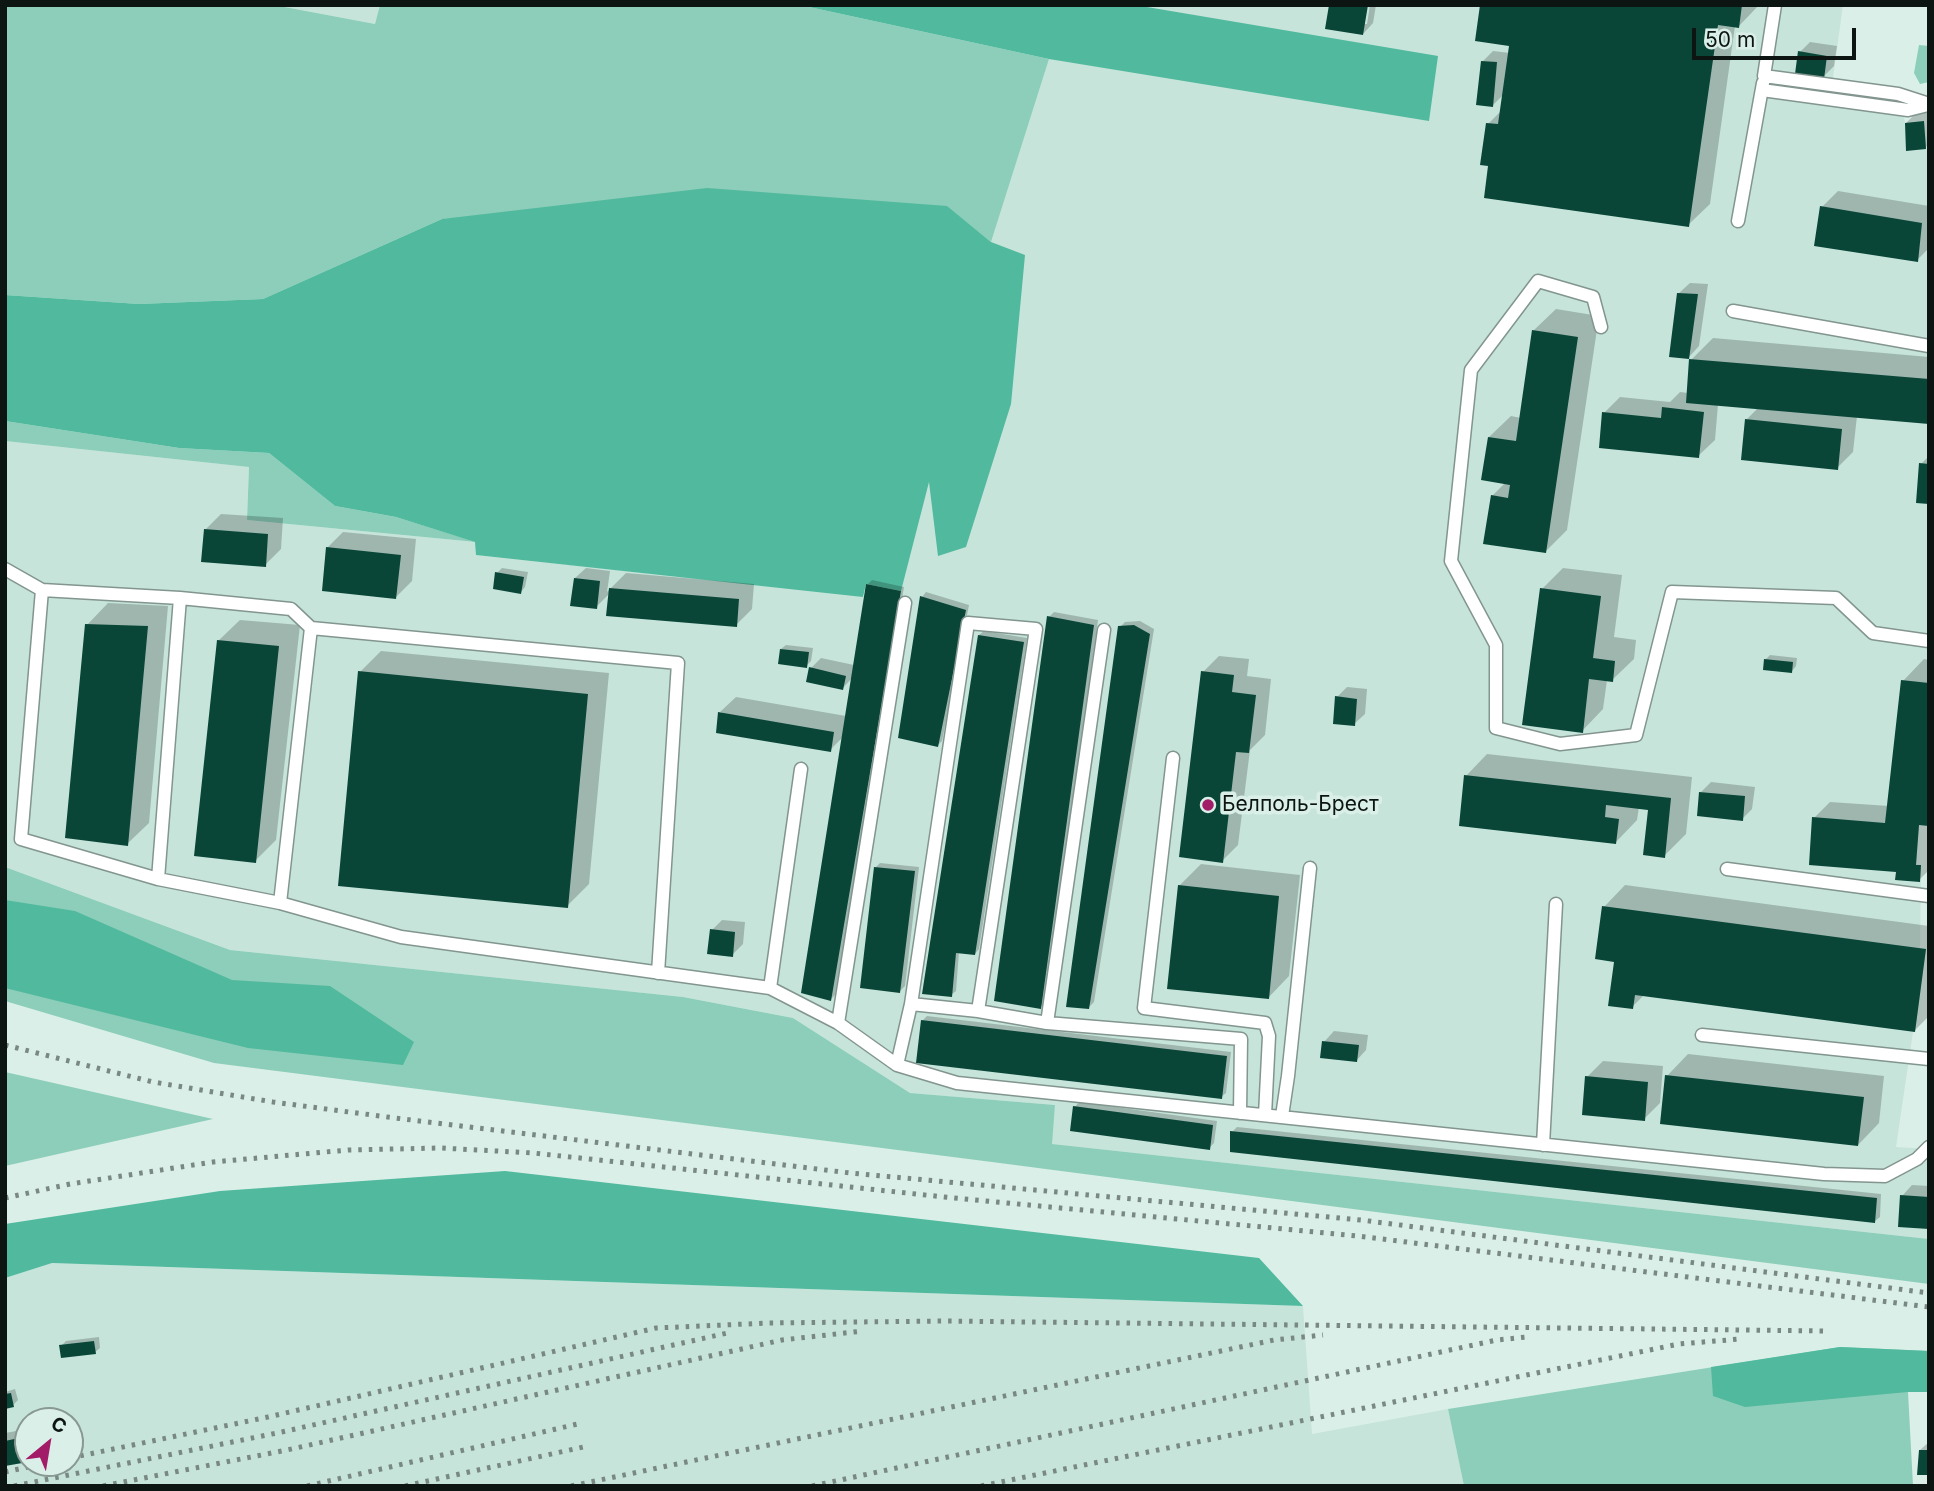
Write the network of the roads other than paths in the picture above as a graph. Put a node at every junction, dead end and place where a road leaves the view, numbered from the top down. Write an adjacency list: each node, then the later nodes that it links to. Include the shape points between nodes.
1 (1775, 5): 2 (lane)
2 (1764, 76): 3 (lane); 4 (lane, via 1898,94)
3 (1762, 90): 4 (lane, via 1908,110); 5 (lane)
4 (1929, 104)
5 (1738, 221)
6 (1733, 312): 8 (lane)
7 (1601, 327): 15 (lane, via 1593,297 1538,281 1471,370 1451,561 1496,645 1496,728 1560,744 1636,735 1672,592 1836,598 1873,633)
8 (1929, 346)
9 (5, 569): 10 (lane)
10 (42, 590): 11 (lane); 20 (lane, via 21,839)
11 (180, 598): 13 (lane, via 291,609); 20 (lane)
12 (905, 603): 28 (lane)
13 (311, 628): 22 (lane); 24 (lane, via 678,663)
14 (1104, 630): 29 (lane)
15 (1929, 641)
16 (1173, 758): 34 (lane, via 1144,1008 1265,1023 1269,1036)
17 (801, 769): 25 (lane)
18 (1310, 868): 35 (lane)
19 (1727, 869): 21 (lane)
20 (159, 879): 22 (lane)
21 (1929, 896)
22 (280, 903): 24 (lane, via 401,937)
23 (1556, 904): 36 (lane)
24 (658, 973): 25 (lane)
25 (770, 988): 28 (lane)
26 (911, 1004): 27 (lane); 27 (lane, via 968,622 1036,629); 32 (lane)
27 (978, 1012): 29 (lane)
28 (838, 1023): 32 (lane)
29 (1047, 1023): 33 (lane, via 1241,1039)
30 (1702, 1035): 31 (lane)
31 (1929, 1059)
32 (897, 1065): 33 (lane, via 957,1083)
33 (1240, 1113): 34 (lane)
34 (1265, 1115): 35 (lane)
35 (1282, 1116): 36 (lane)
36 (1543, 1146): 37 (lane, via 1824,1174 1885,1175 1917,1159)
37 (1929, 1147)

